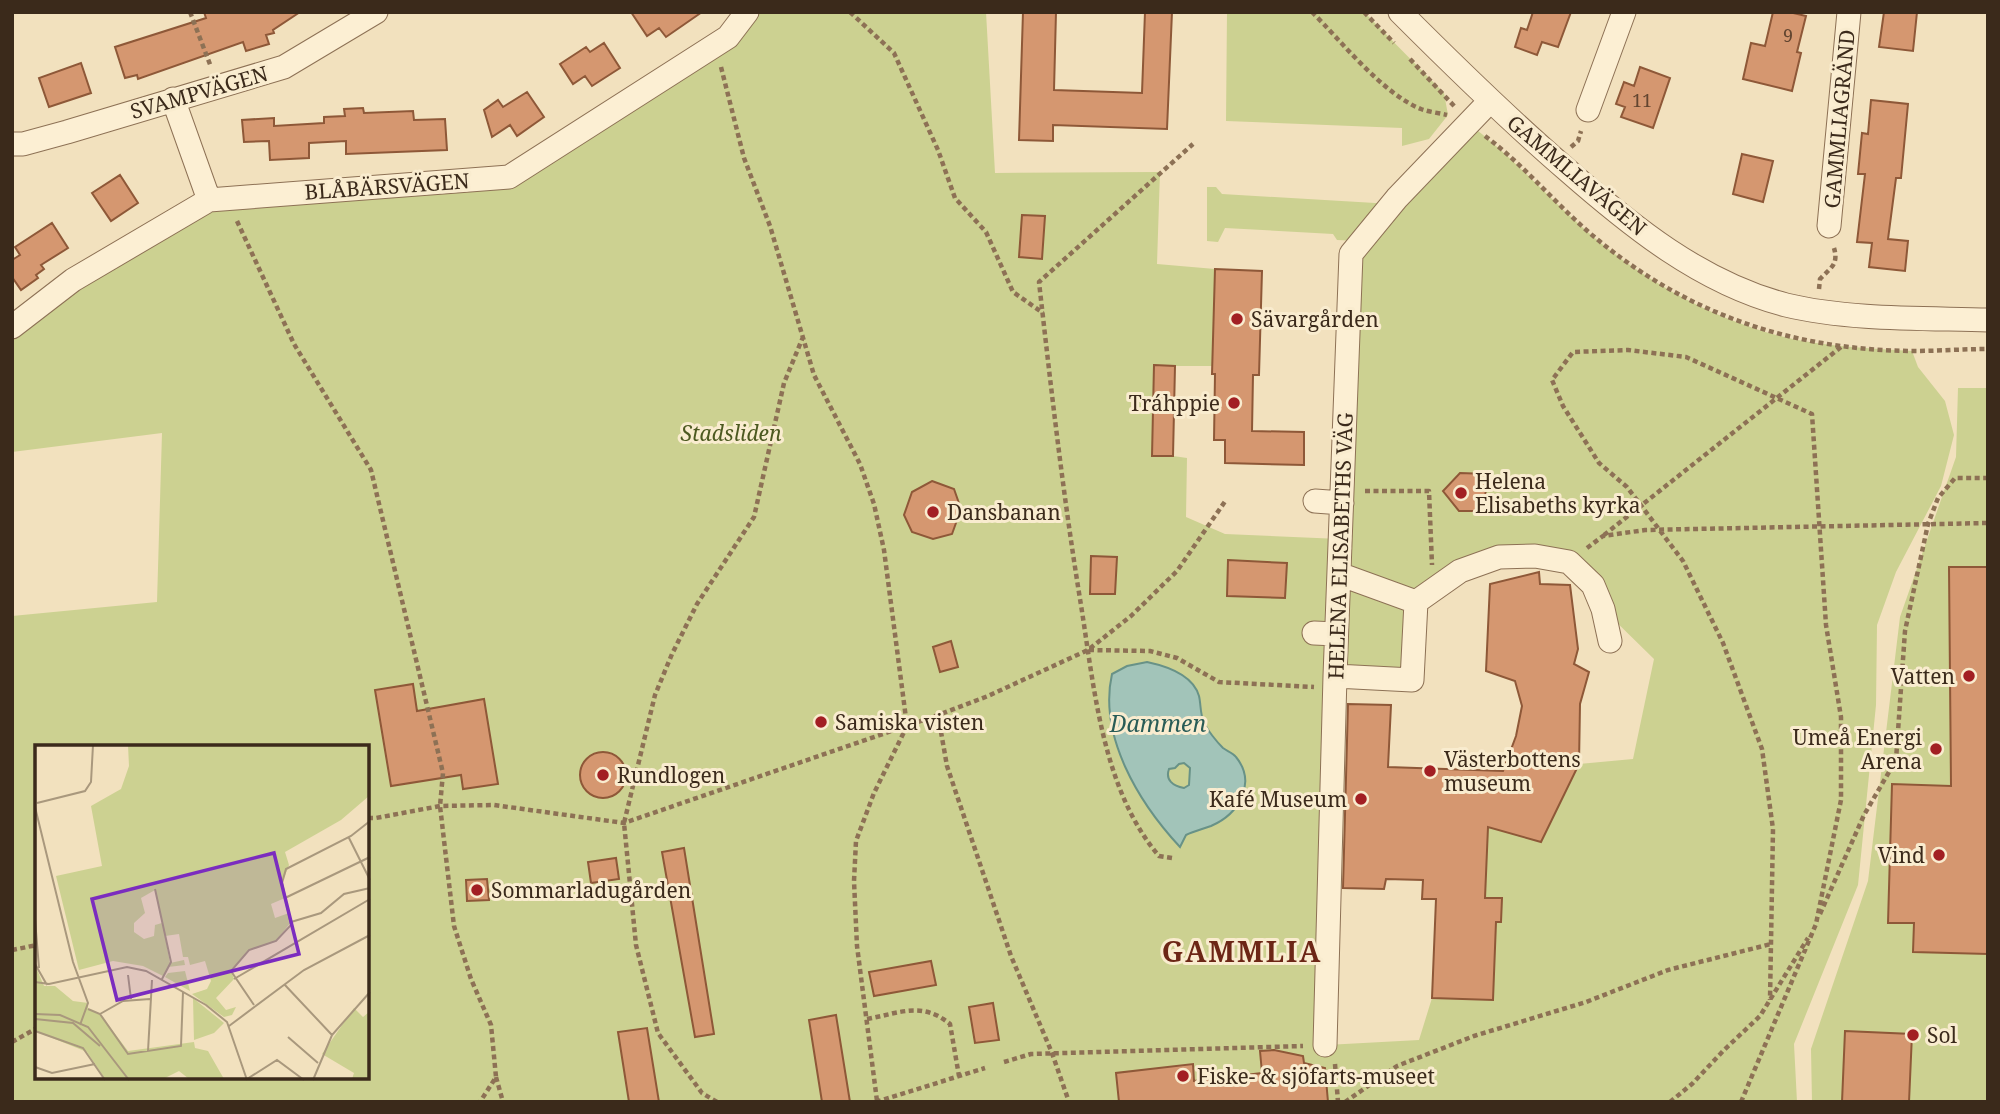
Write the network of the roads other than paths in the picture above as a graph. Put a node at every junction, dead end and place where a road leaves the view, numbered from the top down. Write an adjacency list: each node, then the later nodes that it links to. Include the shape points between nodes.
1 (376, 12): 6 (street, SVAMPVÄGEN, via 284,67)
2 (747, 12): 10 (street, BLÅBÄRSVÄGEN, via 728,37 509,177)
3 (1399, 12): 7 (street, GAMMLIAVÄGEN)
4 (1624, 12): 8 (street)
5 (1849, 12): 11 (street, GAMMLIAGRÄND)
6 (173, 99): 9 (street, SVAMPVÄGEN); 10 (street)
7 (1490, 100): 12 (street, GAMMLIAVÄGEN, via 1628,223 1724,282 1785,304 1818,310); 14 (street, HELENA ELISABETHS VÄG, via 1395,200 1351,254)
8 (1588, 110)
9 (12, 144)
10 (218, 199): 13 (street, BLÅBÄRSVÄGEN, via 73,281)
11 (1829, 226)
12 (1988, 320)
13 (12, 327)
14 (1342, 497): 15 (street); 16 (street, HELENA ELISABETHS VÄG)
15 (1315, 501)
16 (1339, 574): 17 (street); 19 (street, HELENA ELISABETHS VÄG, via 1325,634)
17 (1424, 596): 18 (street, via 1460,570 1499,557 1535,556 1569,562 1593,585 1604,609); 19 (street, via 1412,680)
18 (1610, 642)
19 (1334, 682): 20 (street, HELENA ELISABETHS VÄG)
20 (1325, 1045)

